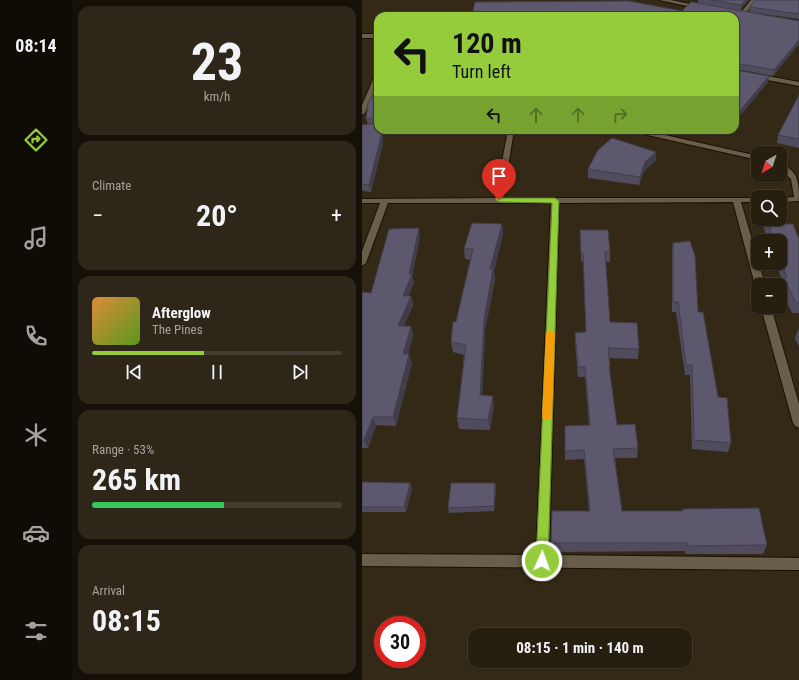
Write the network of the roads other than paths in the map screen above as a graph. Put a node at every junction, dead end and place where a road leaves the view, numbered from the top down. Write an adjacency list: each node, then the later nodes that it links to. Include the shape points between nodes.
1 (662, 0): 3 (street)
2 (754, 0): 5 (street)
3 (706, 8)
4 (739, 14): 5 (street)
5 (742, 14): 6 (street)
6 (749, 15)
7 (362, 36): 8 (street)
8 (374, 36)
9 (739, 73): 11 (street)
10 (374, 84): 12 (street)
11 (799, 84)
12 (362, 113)
13 (510, 134): 17 (street)
14 (652, 134): 15 (street)
15 (751, 156)
16 (787, 170): 21 (street, via 798,184)
17 (499, 200): 23 (street); 24 (street)
18 (736, 200): 19 (street); 24 (street); 26 (street)
19 (751, 200)
20 (787, 200): 21 (street)
21 (798, 200)
22 (362, 201): 23 (street)
23 (385, 201): 25 (street)
24 (555, 201): 30 (street)
25 (362, 263)
26 (758, 278)
27 (768, 314): 28 (street)
28 (799, 423)
29 (362, 560): 30 (street)
30 (542, 561): 31 (street)
31 (799, 564)

